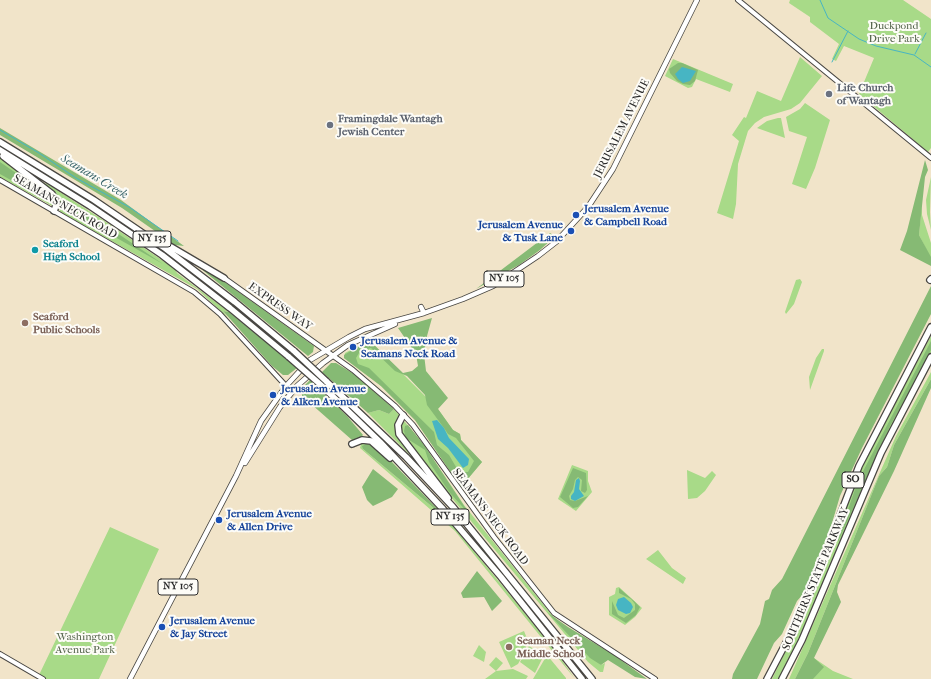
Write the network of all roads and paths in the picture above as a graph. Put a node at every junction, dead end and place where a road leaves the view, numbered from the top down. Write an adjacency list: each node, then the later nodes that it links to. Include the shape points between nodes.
1 (697, 0): 11 (main road, JERUSALEM AVENUE / NY 105, via 613,169 573,225 538,256 498,283 463,300)
2 (738, 0): 5 (main road)
3 (0, 142): 8 (highway, NY 135)
4 (0, 152): 7 (highway, via 52,194 57,203); 23 (highway, NY 135, bridge, via 71,194 150,247 220,300 321,385)
5 (931, 158)
6 (0, 180): 7 (main road, SEAMANS NECK ROAD)
7 (54, 211): 19 (main road, SEAMANS NECK ROAD, via 194,292 220,314)
8 (119, 216): 9 (highway); 24 (highway, NY 135, bridge, via 214,285 294,352 406,457)
9 (224, 278): 14 (main road, EXPRESS WAY)
10 (421, 307): 11 (main road)
11 (424, 313): 12 (main road, JERUSALEM AVENUE / NY 105)
12 (415, 316): 14 (main road, JERUSALEM AVENUE / NY 105, via 364,327); 15 (main road, JERUSALEM AVENUE / NY 105, via 371,334)
13 (931, 327): 33 (highway, SOUTHERN STATE PARKWAY / SO, via 859,466 812,588)
14 (325, 350): 15 (main road, SEAMANS NECK ROAD); 19 (main road, JERUSALEM AVENUE / NY 105, via 310,360)
15 (333, 355): 20 (main road, SEAMANS NECK ROAD, via 373,386); 22 (main road, JERUSALEM AVENUE / NY 105, via 297,386 280,407)
16 (931, 358): 18 (highway, SOUTHERN STATE PARKWAY / SO)
17 (931, 362): 18 (highway)
18 (919, 383): 34 (highway, SOUTHERN STATE PARKWAY / SO, via 868,481 805,633)
19 (286, 386): 22 (main road, JERUSALEM AVENUE / NY 105, via 261,421)
20 (403, 415): 24 (highway, via 398,425 399,434 448,496); 32 (main road, SEAMANS NECK ROAD, via 554,612)
21 (352, 444): 23 (highway, via 362,440 371,442)
22 (238, 474): 28 (main road, JERUSALEM AVENUE / NY 105)
23 (421, 486): 29 (highway, NY 135, via 482,554)
24 (453, 507): 26 (highway, NY 135)
25 (0, 654): 27 (main road)
26 (582, 666): 30 (highway, NY 135); 31 (highway)
27 (43, 679)
28 (130, 679)
29 (582, 679)
30 (592, 679)
31 (596, 679)
32 (655, 679)
33 (767, 679)
34 (782, 679)

